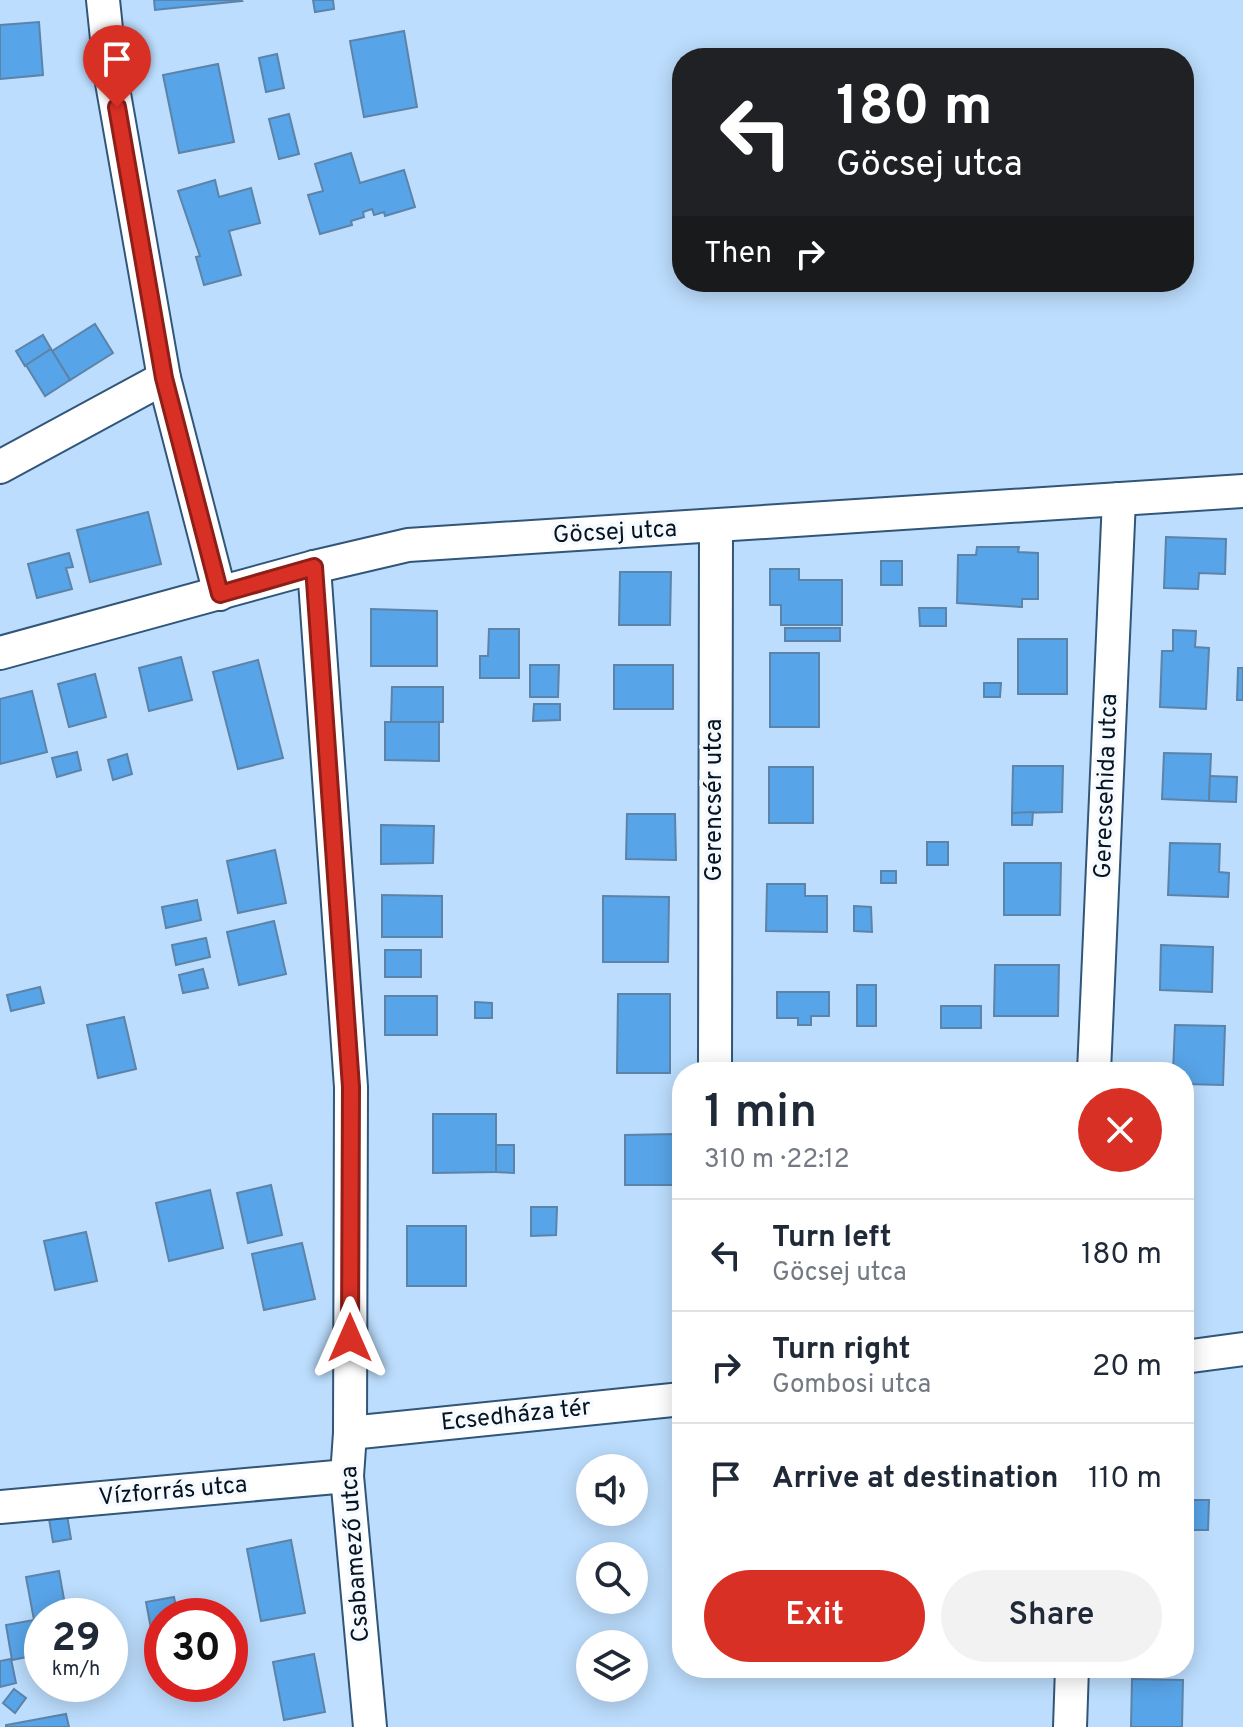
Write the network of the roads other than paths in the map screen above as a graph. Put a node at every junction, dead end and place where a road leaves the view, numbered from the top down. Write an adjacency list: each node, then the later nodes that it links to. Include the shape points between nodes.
1 (103, 0): 2 (street, via 111,77)
2 (164, 378): 3 (street); 8 (street)
3 (0, 467)
4 (1243, 491): 5 (street, Göcsej utca)
5 (1119, 499): 6 (street, Göcsej utca); 11 (street, Gerecsehida utca)
6 (716, 528): 7 (street, Göcsej utca, via 408,545); 10 (street, Gerencsér utca)
7 (314, 567): 8 (street, Göcsej utca); 15 (street, Csabamező utca, via 351,1087)
8 (220, 594): 9 (street, Göcsej utca)
9 (0, 653)
10 (715, 1062)
11 (1094, 1062)
12 (1243, 1349): 13 (street)
13 (1194, 1356)
14 (672, 1400): 15 (street, Ecsedháza tér)
15 (350, 1433): 16 (street, Csabamező utca)
16 (347, 1476): 17 (street, Vízforrás utca); 19 (street, Csabamező utca)
17 (0, 1507)
18 (1072, 1678): 20 (street)
19 (370, 1727)
20 (1070, 1727)

